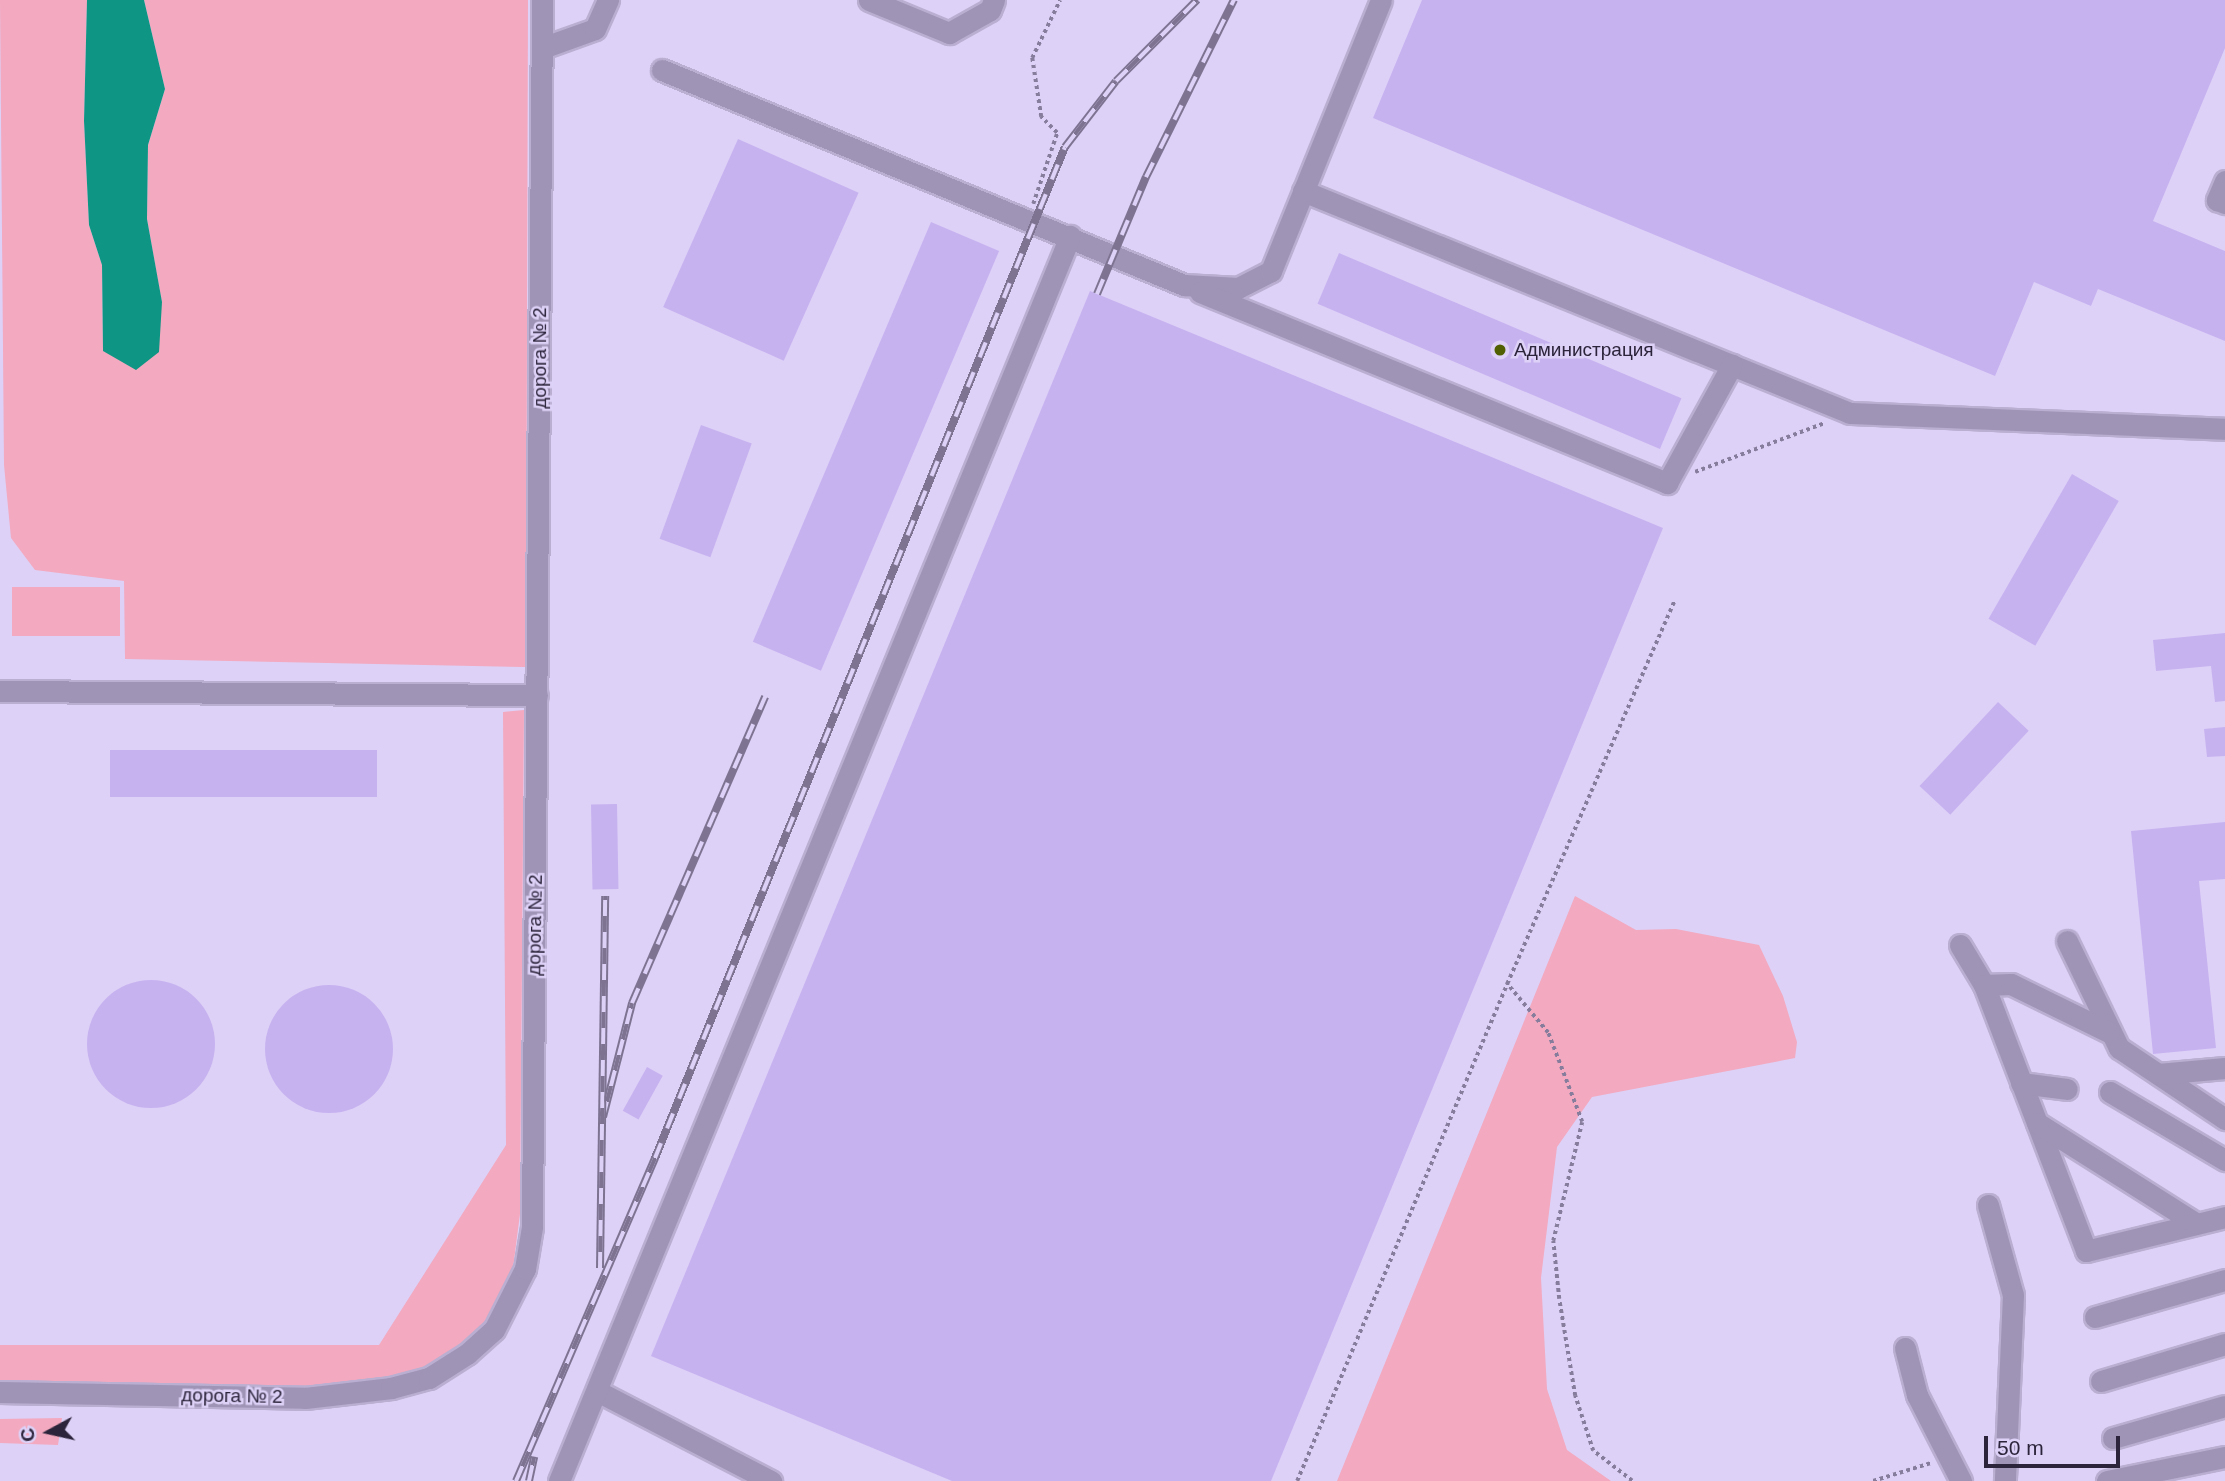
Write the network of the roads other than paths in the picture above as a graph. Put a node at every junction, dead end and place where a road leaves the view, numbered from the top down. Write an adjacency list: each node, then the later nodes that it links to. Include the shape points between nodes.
1 (542, 0): 6 (street, дорога № 2)
2 (608, 0): 6 (street, via 595,29)
3 (869, 0): 4 (street, via 949,33 989,10)
4 (994, 0)
5 (1381, 0): 9 (street)
6 (542, 48): 16 (street, дорога № 2)
7 (662, 70): 11 (street)
8 (2225, 181): 10 (street, via 2217,200)
9 (1303, 191): 12 (street, via 1271,271 1238,288); 13 (street)
10 (2225, 203)
11 (1070, 236): 12 (street); 38 (street)
12 (1184, 285): 13 (street, via 1667,482)
13 (1732, 365): 14 (street, via 1850,413)
14 (2225, 429)
15 (0, 691): 16 (street)
16 (537, 695): 37 (street, дорога № 2, via 532,1227 525,1269 494,1330 429,1378 349,1396)
17 (2067, 941): 20 (street)
18 (1960, 945): 19 (street)
19 (1984, 985): 20 (street, via 2011,985); 23 (street)
20 (2111, 1033): 22 (street, via 2119,1048)
21 (2225, 1069): 22 (street)
22 (2158, 1074): 26 (street)
23 (2021, 1083): 24 (street); 27 (street)
24 (2067, 1089)
25 (2110, 1092): 28 (street)
26 (2225, 1119)
27 (2037, 1123): 31 (street); 31 (street, via 2086,1251)
28 (2225, 1160)
29 (1988, 1205): 45 (street, via 2013,1295)
30 (2225, 1217): 31 (street)
31 (2195, 1223)
32 (2225, 1280): 33 (street)
33 (2095, 1317)
34 (2225, 1344): 36 (street)
35 (1905, 1348): 44 (street, via 1917,1395)
36 (2101, 1381)
37 (0, 1392)
38 (598, 1392): 42 (street); 43 (street)
39 (2225, 1406): 40 (street)
40 (2113, 1438)
41 (2225, 1457): 46 (street)
42 (559, 1481)
43 (771, 1481)
44 (1961, 1481)
45 (2006, 1481)
46 (2107, 1481)

